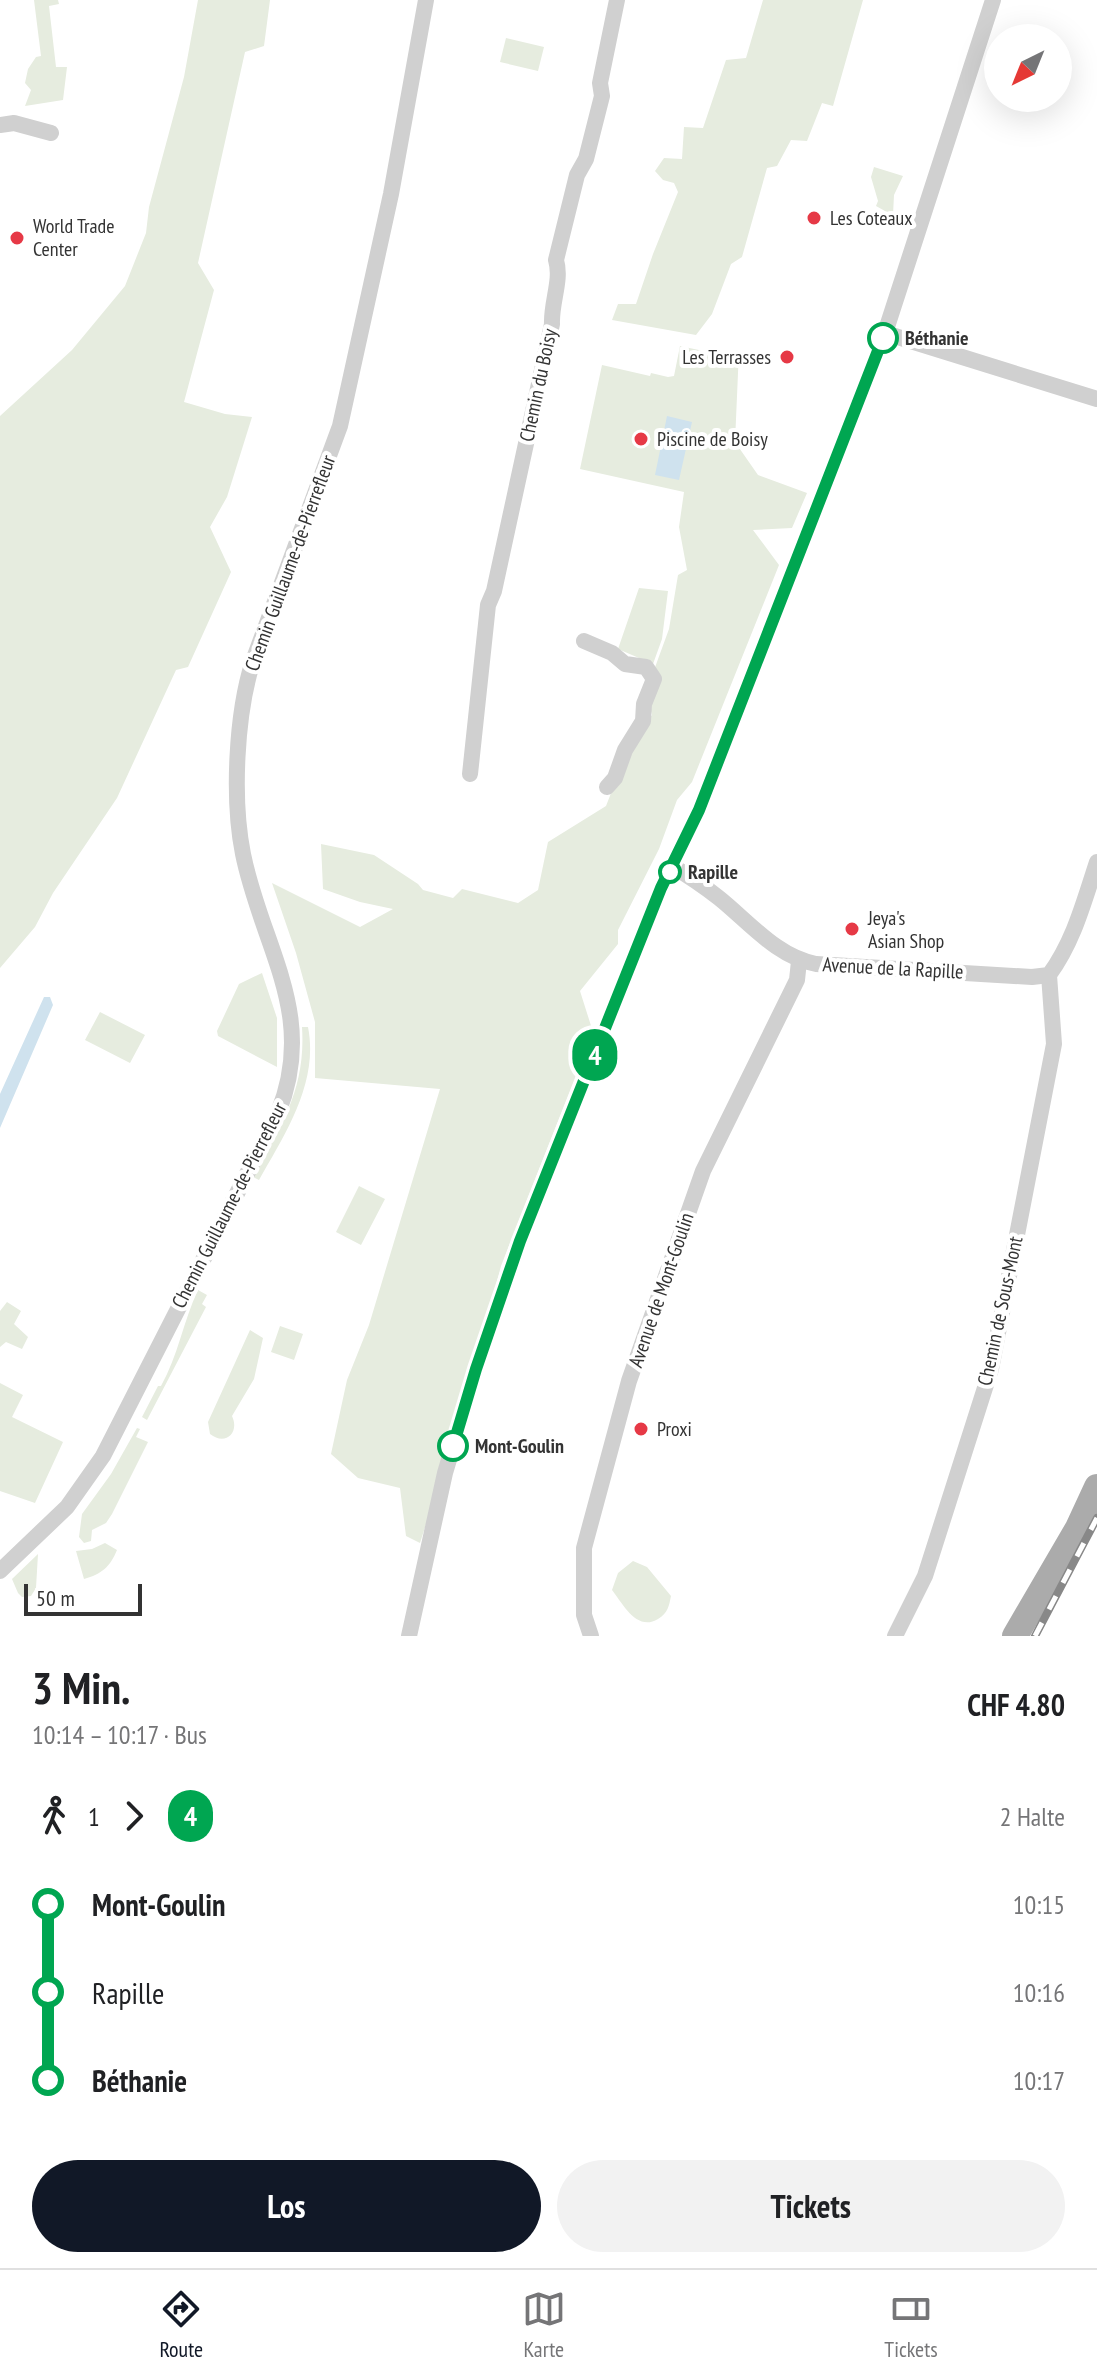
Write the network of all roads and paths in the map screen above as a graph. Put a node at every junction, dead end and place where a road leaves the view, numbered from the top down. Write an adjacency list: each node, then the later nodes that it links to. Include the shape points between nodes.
1 (426, 0): 16 (street, Chemin Guillaume-de-Pierrefleur, via 346,402 251,668 239,738 242,851 288,1001 294,1033 288,1082 278,1113 103,1456 67,1507)
2 (617, 0): 9 (street, Chemin du Boisy, via 602,96 556,260 552,324 488,605)
3 (993, 0): 6 (street)
4 (7, 124): 5 (street)
5 (51, 133)
6 (885, 333): 7 (street); 12 (street, via 699,810)
7 (1097, 399)
8 (584, 641): 10 (street, via 625,664 646,667 654,679 643,721)
9 (470, 774)
10 (607, 787)
11 (1097, 862): 14 (street, via 1075,931)
12 (672, 866): 13 (street, Avenue de la Rapille); 17 (street, via 490,1326 445,1473)
13 (799, 961): 14 (street, Avenue de la Rapille); 18 (street, Avenue de Mont-Goulin, via 797,980 703,1171 629,1381 584,1548 584,1615)
14 (1049, 975): 19 (street, Chemin de Sous-Mont, via 1054,1044 991,1369 925,1576)
15 (1097, 1487): 20 (main road)
16 (0, 1571)
17 (409, 1636)
18 (591, 1636)
19 (895, 1636)
20 (1015, 1636)

